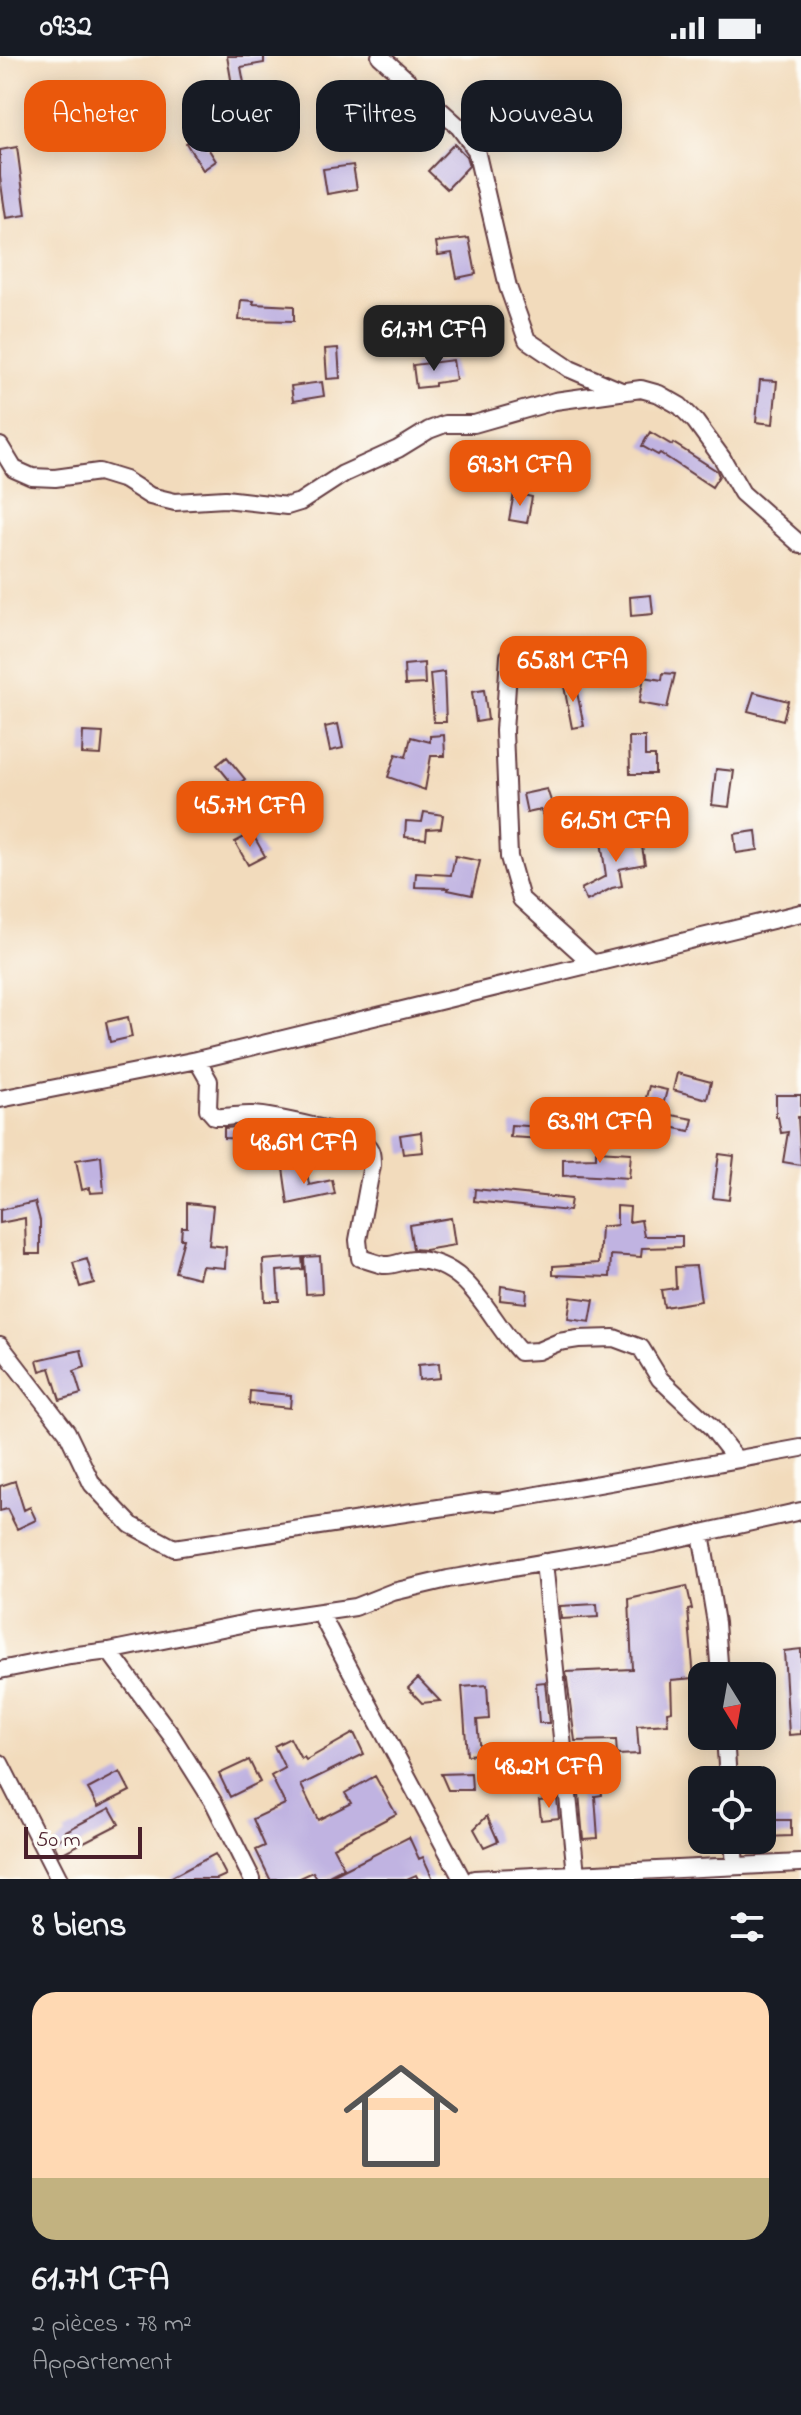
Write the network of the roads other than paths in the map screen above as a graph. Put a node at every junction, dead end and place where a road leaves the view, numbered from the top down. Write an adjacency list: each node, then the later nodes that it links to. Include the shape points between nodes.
1 (380, 56): 2 (street, via 459,127 476,150 508,287 527,340 570,369)
2 (620, 390): 3 (street, via 555,401 474,424 445,424 287,506 225,499 175,502 99,472 32,477 14,469); 4 (street, via 641,389 680,406 722,458 742,493)
3 (0, 446)
4 (801, 545)
5 (509, 656): 7 (street, via 504,731 509,857 521,899)
6 (801, 913): 7 (street)
7 (593, 964): 8 (street)
8 (197, 1060): 9 (street); 12 (street, via 209,1081 208,1109 215,1117 264,1116 363,1141 372,1153 372,1165 358,1240 360,1258 385,1265 416,1260 447,1268 468,1282 520,1352 578,1339 614,1338 641,1348 660,1379)
9 (0, 1099)
10 (0, 1345): 12 (street, via 67,1432 92,1484 131,1525 174,1548 498,1502)
11 (801, 1448): 12 (street)
12 (736, 1459)
13 (801, 1511): 14 (street)
14 (701, 1533): 15 (street); 18 (street)
15 (544, 1562): 16 (street, via 448,1579); 24 (street)
16 (320, 1613): 17 (street); 27 (street)
17 (109, 1651): 19 (street); 26 (street, via 214,1803)
18 (719, 1662)
19 (0, 1670)
20 (0, 1763): 25 (street)
21 (734, 1854): 23 (street)
22 (801, 1863): 23 (street)
23 (735, 1866): 24 (street)
24 (576, 1874): 28 (street)
25 (59, 1879)
26 (252, 1879)
27 (462, 1879)
28 (474, 1879)

